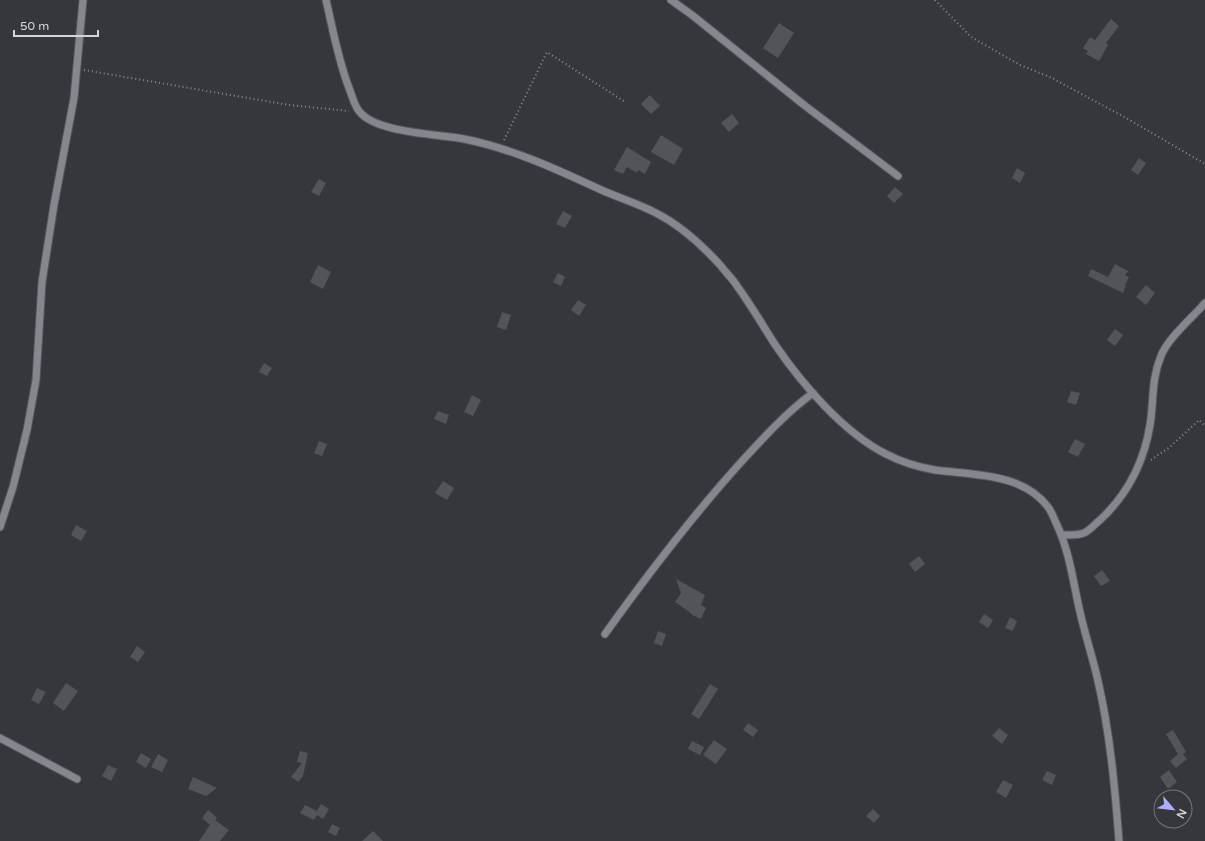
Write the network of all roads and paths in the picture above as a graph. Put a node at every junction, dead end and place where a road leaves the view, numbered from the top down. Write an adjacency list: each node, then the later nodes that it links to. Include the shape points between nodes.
1 (83, 0): 5 (street)
2 (326, 0): 7 (street, via 343,73)
3 (671, 0): 10 (street)
4 (935, 0): 9 (path, via 971,37 1020,65 1052,78 1128,119)
5 (77, 69): 7 (path, via 289,105); 15 (street, via 42,282 36,380 27,430)
6 (624, 102): 8 (path, via 547,52)
7 (360, 113): 8 (street, via 372,122 393,128 465,139)
8 (500, 148): 12 (street, via 656,213 696,240 737,285 779,350)
9 (1205, 164)
10 (898, 176)
11 (1205, 303): 14 (street, via 1162,354 1154,376 1147,438)
12 (813, 393): 16 (street, via 847,426 885,454 932,469 970,473 1017,484 1034,494 1048,507); 17 (street, via 779,422 710,497)
13 (1205, 426): 14 (path, via 1199,420 1170,447)
14 (1136, 470): 16 (street, via 1122,495 1097,523 1086,532)
15 (0, 528)
16 (1062, 535): 20 (street, via 1098,680 1107,730)
17 (605, 634)
18 (0, 738): 19 (street)
19 (77, 779)
20 (1119, 841)

